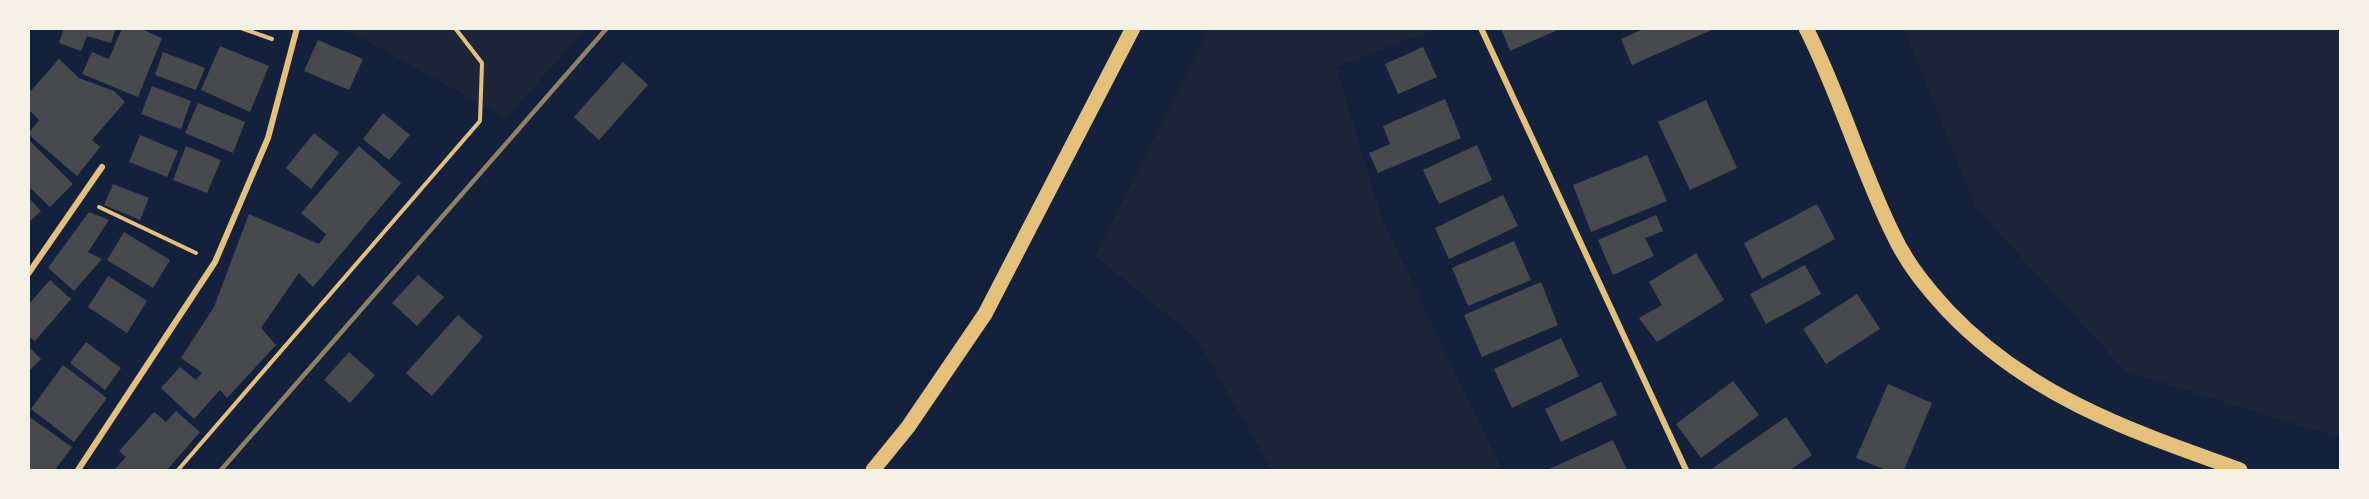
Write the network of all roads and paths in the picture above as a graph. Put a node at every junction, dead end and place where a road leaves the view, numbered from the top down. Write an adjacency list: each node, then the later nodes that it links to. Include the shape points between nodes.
1 (241, 28): 7 (path)
2 (297, 28): 7 (street)
3 (455, 28): 13 (path, via 482,63 480,121)
4 (1133, 28): 14 (main road, via 985,315)
5 (1481, 28): 15 (street)
6 (1806, 28): 16 (main road, via 1893,234 1918,279 1972,336 2013,369 2066,400 2121,427)
7 (292, 46): 10 (street, via 268,138)
8 (102, 167): 9 (street)
9 (79, 198): 10 (path); 11 (street)
10 (215, 262): 12 (street)
11 (28, 274)
12 (78, 471)
13 (178, 471)
14 (873, 471)
15 (1686, 471)
16 (2240, 471)

